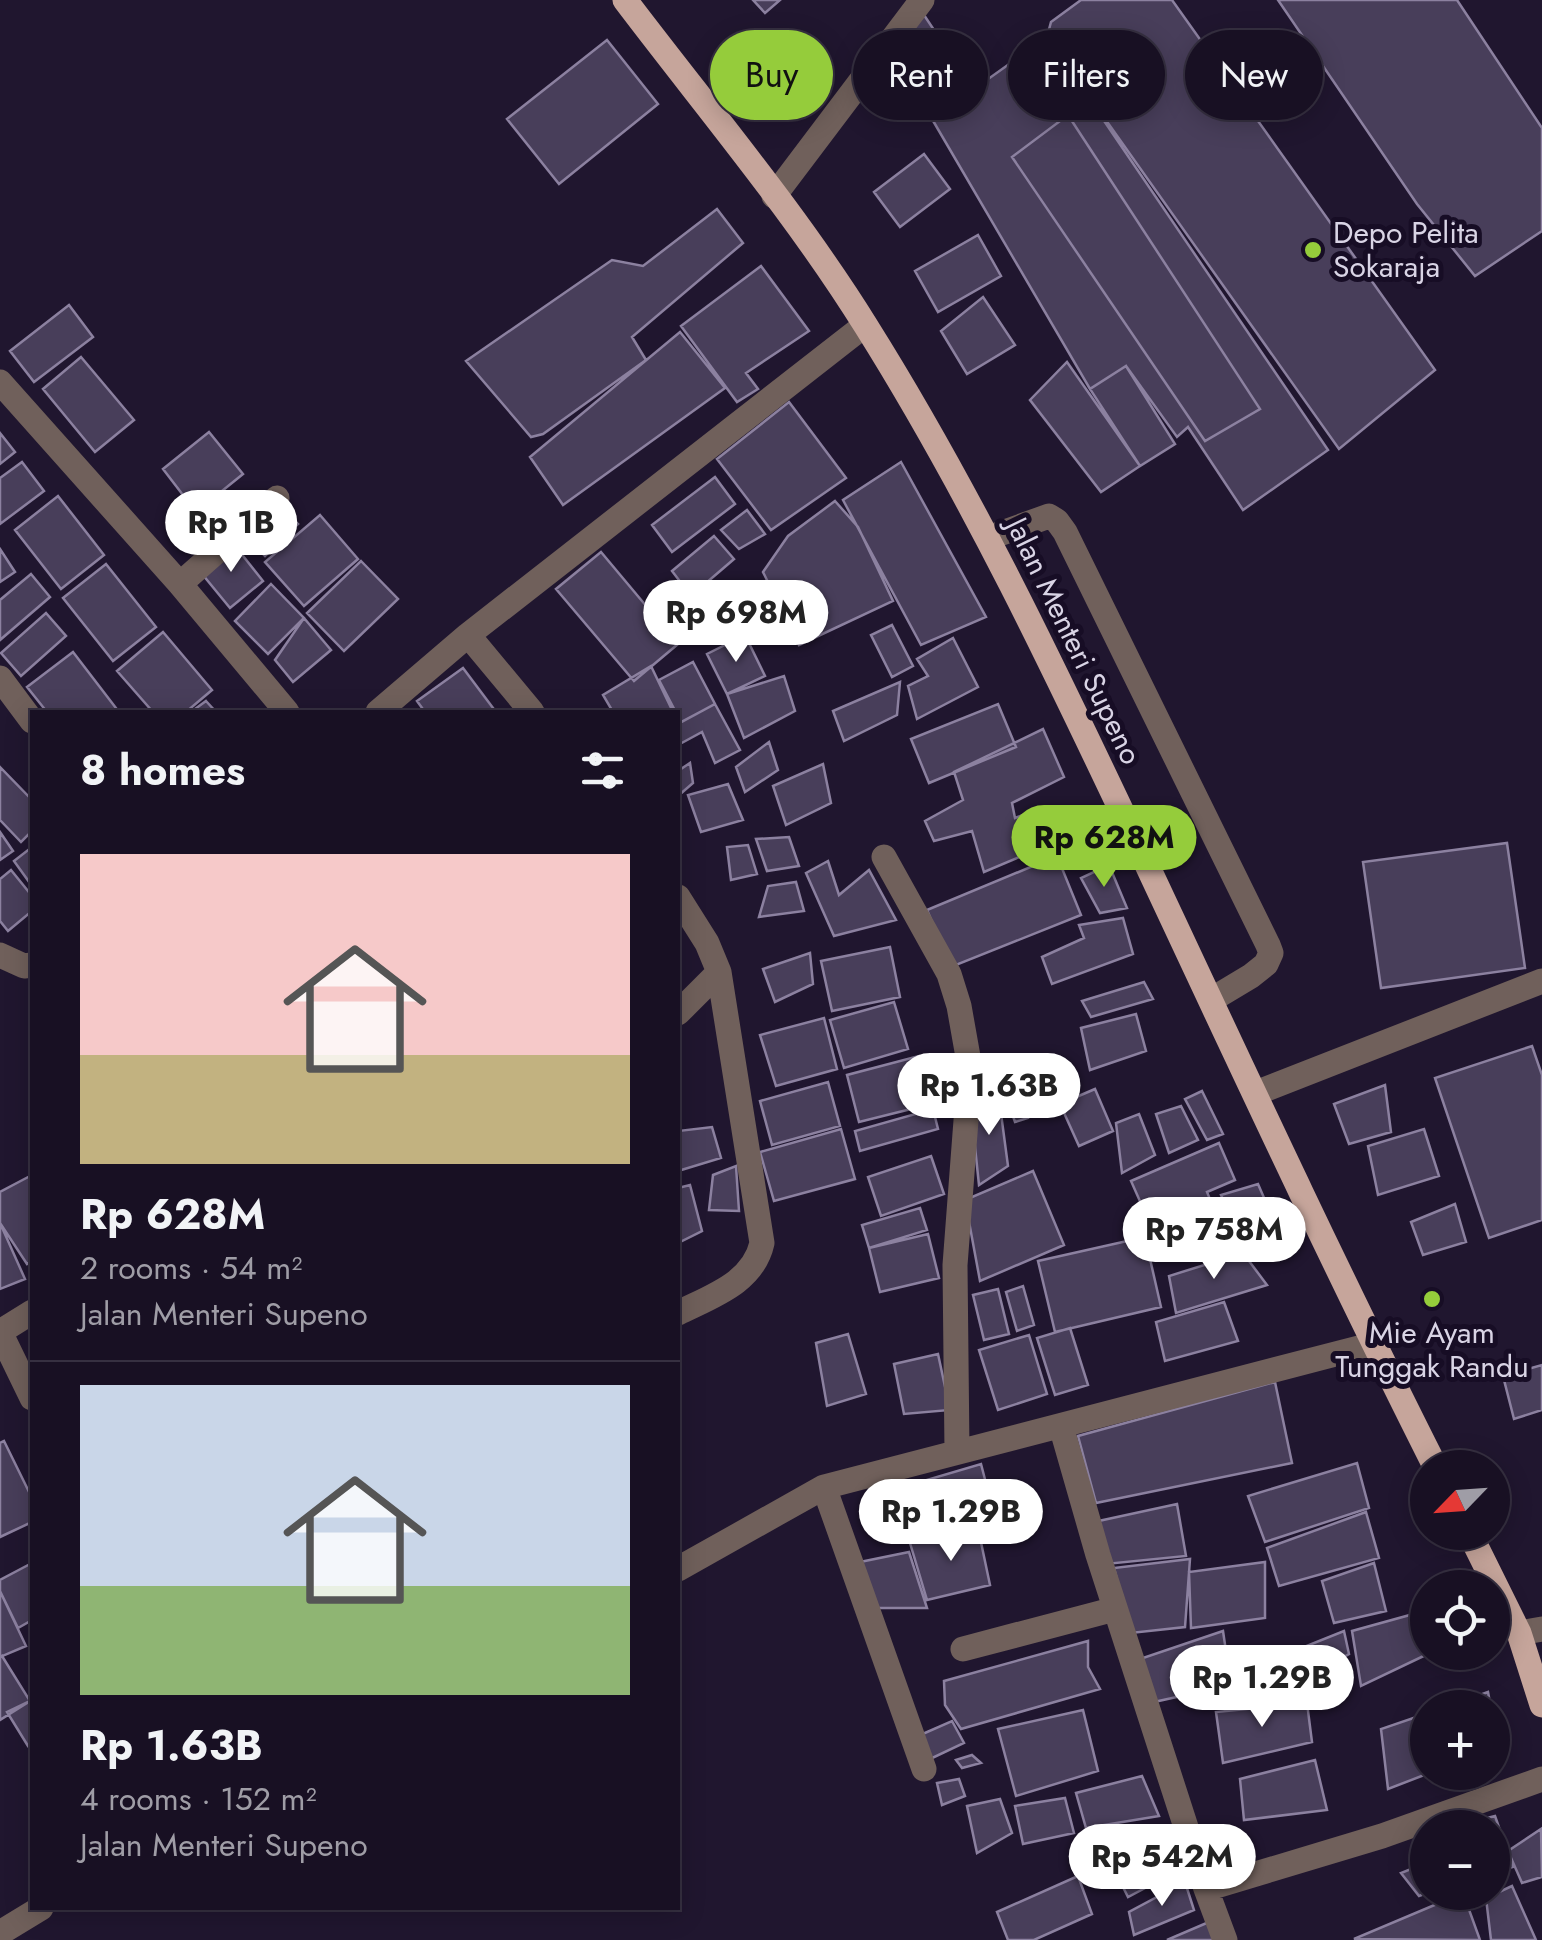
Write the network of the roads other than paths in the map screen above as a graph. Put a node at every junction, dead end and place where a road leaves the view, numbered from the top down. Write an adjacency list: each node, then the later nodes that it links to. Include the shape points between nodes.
1 (625, 0): 3 (main road, Jalan Menteri Supeno)
2 (922, 0): 3 (street)
3 (774, 196): 4 (main road, Jalan Menteri Supeno)
4 (866, 325): 7 (main road, Jalan Menteri Supeno); 9 (street)
5 (0, 382): 8 (street)
6 (278, 498): 8 (street)
7 (988, 538): 21 (main road, Jalan Menteri Supeno); 21 (street, via 1048,516 1066,532 1268,945 1266,964)
8 (180, 584): 11 (street)
9 (468, 634): 12 (street); 13 (street)
10 (0, 678): 14 (street)
11 (285, 710)
12 (380, 710)
13 (530, 710)
14 (30, 718)
15 (884, 857): 31 (street, via 948,974 970,1068 956,1265)
16 (680, 900): 19 (street)
17 (0, 954): 18 (street)
18 (30, 965)
19 (719, 972): 22 (street); 24 (street, via 762,1243 750,1272)
20 (1542, 981): 23 (street)
21 (1210, 1000): 23 (main road, Jalan Menteri Supeno)
22 (680, 1011)
23 (1256, 1093): 27 (main road, Jalan Menteri Supeno)
24 (680, 1312)
25 (30, 1313): 26 (street)
26 (0, 1332): 28 (street)
27 (1374, 1344): 29 (street); 30 (main road, Jalan Menteri Supeno)
28 (30, 1394)
29 (1061, 1426): 31 (street); 35 (street)
30 (1427, 1450)
31 (957, 1451): 32 (street)
32 (824, 1488): 34 (street); 39 (street)
33 (1480, 1550): 36 (main road)
34 (680, 1568)
35 (1115, 1609): 37 (street); 41 (street)
36 (1531, 1631): 38 (main road)
37 (963, 1649)
38 (1542, 1705)
39 (924, 1769)
40 (1542, 1779): 41 (street)
41 (1206, 1889): 44 (street)
42 (38, 1910): 43 (street)
43 (0, 1933)
44 (1225, 1940)

